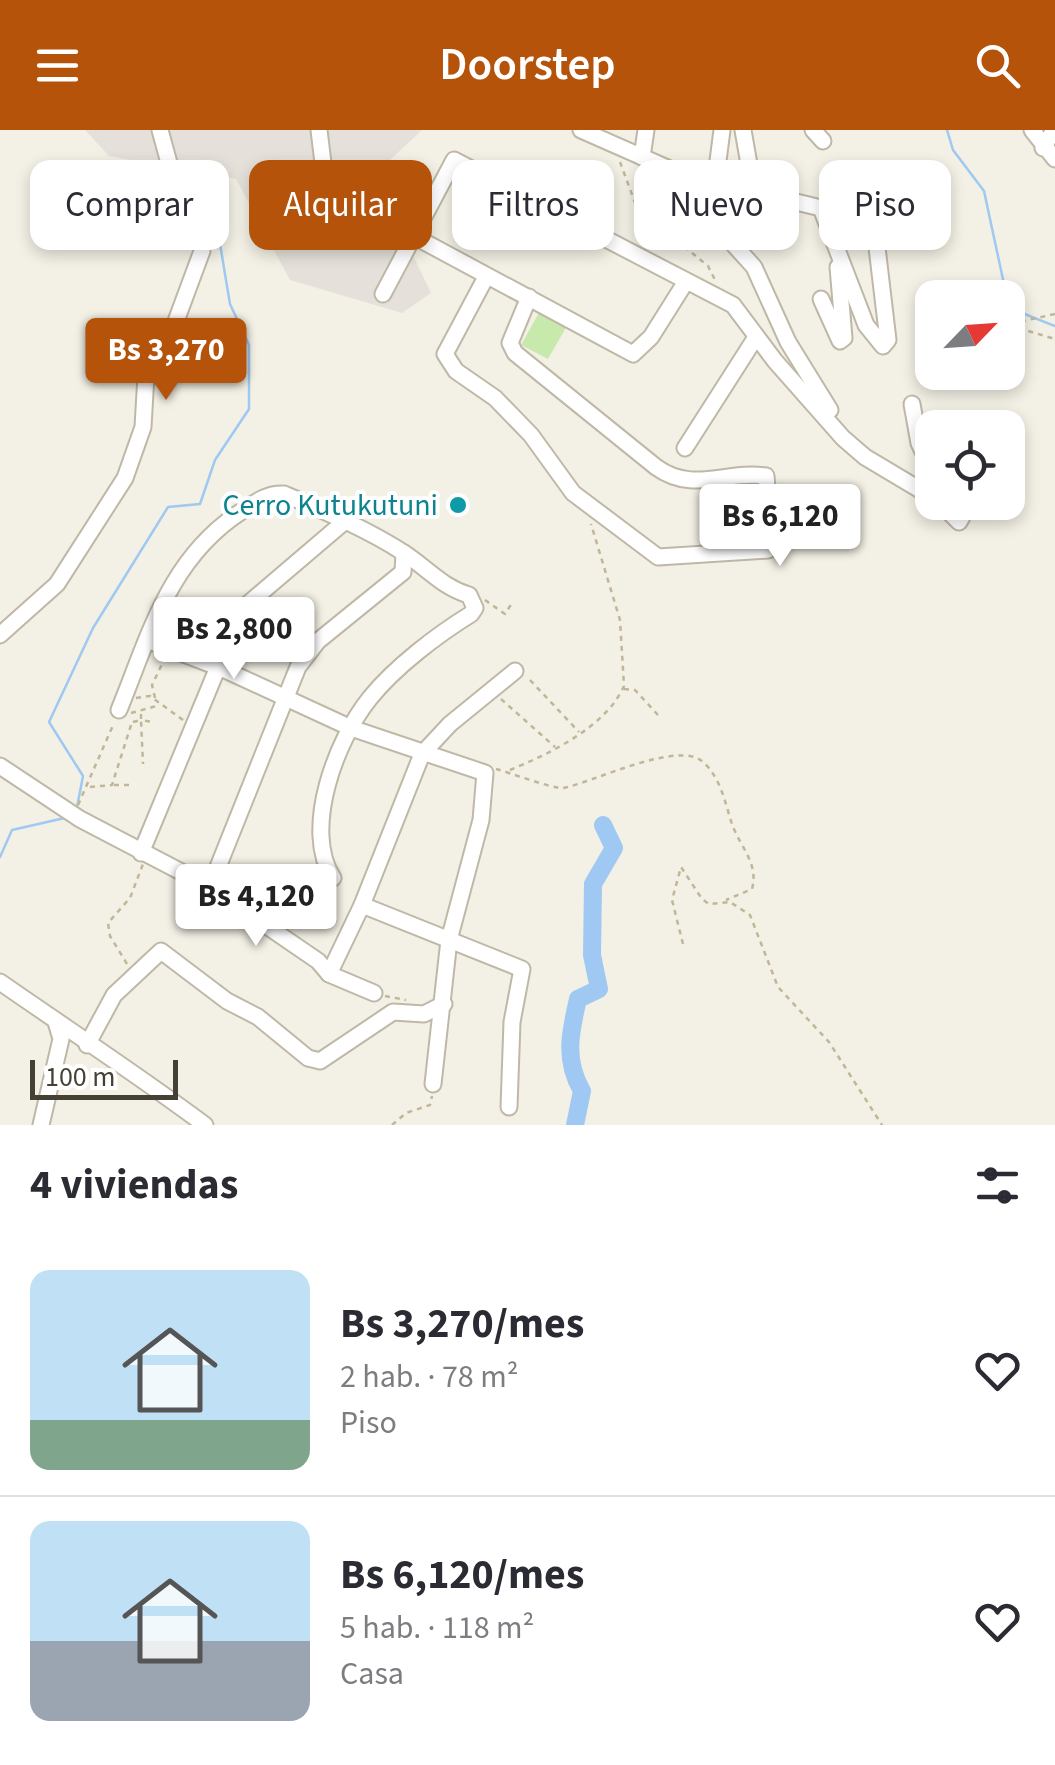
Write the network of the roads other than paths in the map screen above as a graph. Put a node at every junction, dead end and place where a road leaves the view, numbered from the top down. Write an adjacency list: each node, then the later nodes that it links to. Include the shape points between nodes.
1 (160, 130): 35 (street, via 169,163 202,224 202,251 169,340 146,375 142,427 125,478 56,584)
2 (319, 130): 11 (street)
3 (581, 130): 10 (street)
4 (646, 130): 10 (street)
5 (722, 130): 13 (street)
6 (743, 130): 14 (street)
7 (1032, 130): 9 (street)
8 (1054, 130): 9 (street)
9 (1049, 154)
10 (642, 156): 12 (street)
11 (323, 160)
12 (652, 160)
13 (719, 160)
14 (748, 160)
15 (432, 198): 23 (street, via 454,160)
16 (799, 203): 21 (street, via 820,208)
17 (432, 248): 22 (street)
18 (403, 250): 24 (street)
19 (739, 250): 30 (street, via 754,267)
20 (877, 250): 21 (street, via 888,340 883,346)
21 (838, 263): 26 (street, via 840,341)
22 (486, 276): 25 (street); 25 (street, via 446,354 531,436 573,493 658,556 768,550 766,476 701,482 667,475 515,354 510,343)
23 (686, 283): 25 (street, via 633,354); 27 (street, via 732,306)
24 (382, 294)
25 (529, 298)
26 (821, 299)
27 (756, 336): 30 (street); 31 (street)
28 (912, 404): 29 (street)
29 (915, 419)
30 (844, 438): 32 (street)
31 (685, 448)
32 (915, 487)
33 (344, 522): 34 (street); 36 (street, via 284,494 265,496 216,528 190,558 170,583); 37 (street, via 242,609)
34 (404, 553): 39 (street, via 403,572 318,640); 41 (street, via 469,596 475,608 380,687)
35 (0, 635)
36 (147, 640): 37 (street); 40 (street)
37 (215, 669): 39 (street); 44 (street)
38 (515, 671): 42 (street)
39 (284, 697): 41 (street); 46 (street)
40 (121, 713)
41 (351, 728): 42 (street); 45 (street, via 319,812 320,852)
42 (422, 754): 47 (street); 48 (street, via 480,769 488,784)
43 (0, 766): 44 (street)
44 (141, 853): 46 (street)
45 (333, 878)
46 (210, 887): 49 (street)
47 (362, 905): 48 (street); 49 (street)
48 (449, 940): 52 (street); 56 (street, via 522,969)
49 (329, 974): 51 (street)
50 (0, 982): 53 (street)
51 (374, 994)
52 (444, 1004): 54 (street, via 424,1014 393,1012 320,1062 161,951 104,1008); 55 (street)
53 (56, 1022): 54 (street); 57 (street, via 62,1038)
54 (87, 1044): 58 (street, via 124,1063)
55 (434, 1084)
56 (509, 1107)
57 (42, 1125)
58 (205, 1125)

